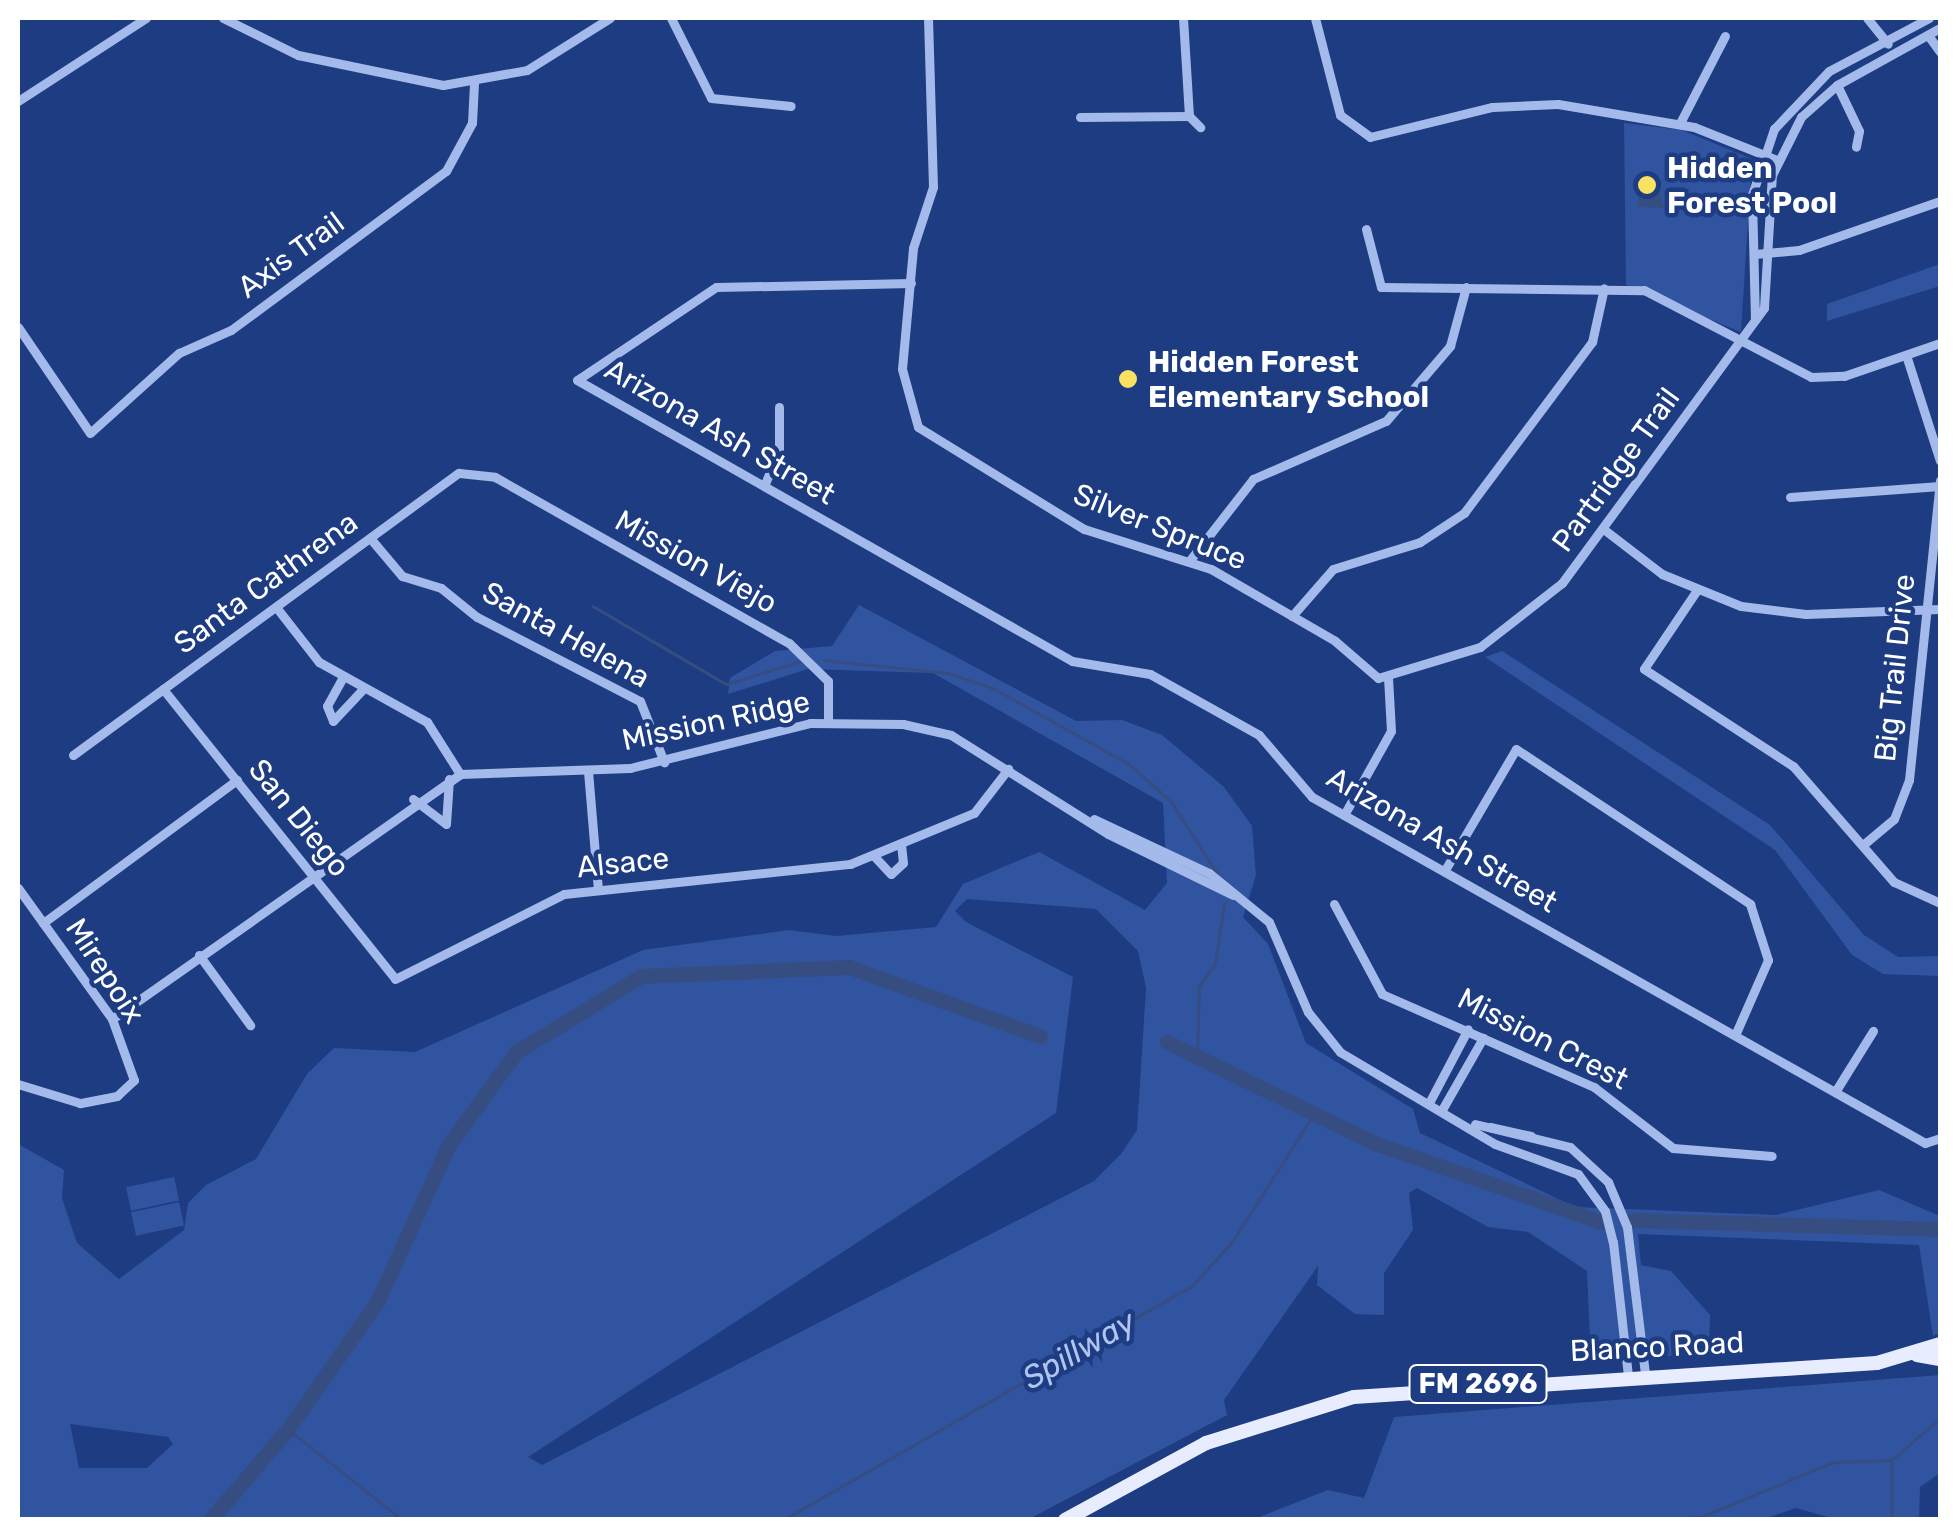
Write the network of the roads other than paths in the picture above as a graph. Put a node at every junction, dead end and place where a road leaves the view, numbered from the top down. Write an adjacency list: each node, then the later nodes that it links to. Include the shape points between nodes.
1 (146, 18): 19 (street)
2 (222, 18): 17 (street, via 298,55 413,82)
3 (610, 18): 17 (street, via 546,60)
4 (671, 18): 20 (street, via 712,98)
5 (928, 18): 32 (street, via 933,187)
6 (1183, 18): 22 (street)
7 (1314, 18): 23 (street, via 1340,115 1356,132 1385,139 1526,103)
8 (1867, 18): 13 (street)
9 (1929, 18): 13 (street, Partridge Trail)
10 (1940, 28): 12 (street, Partridge Trail)
11 (1726, 36): 23 (street)
12 (1930, 38): 14 (street); 16 (street, Partridge Trail)
13 (1888, 44): 15 (street, Partridge Trail)
14 (1940, 52)
15 (1850, 60): 16 (street); 26 (street, Partridge Trail, via 1798,98)
16 (1856, 74): 18 (street, Partridge Trail)
17 (474, 83): 36 (street, Axis Trail, via 472,123 446,171 230,330 179,353 90,433)
18 (1837, 84): 25 (street, via 1859,131); 27 (street, Partridge Trail, via 1801,117)
19 (18, 101)
20 (792, 106)
21 (1080, 116): 22 (street)
22 (1189, 116): 24 (street)
23 (1680, 123): 26 (street)
24 (1200, 127)
25 (1856, 147)
26 (1762, 154): 27 (street); 31 (street, Partridge Trail, via 1752,195)
27 (1778, 160): 30 (street, Partridge Trail)
28 (1940, 201): 30 (street)
29 (1366, 229): 33 (street, via 1381,287)
30 (1770, 252): 31 (street); 35 (street, Partridge Trail, via 1770,287)
31 (1755, 254): 35 (street, Partridge Trail)
32 (910, 284): 44 (street, Arizona Ash Street, via 708,290 577,380); 48 (street, Silver Spruce, via 902,387 913,419 936,445 1084,529)
33 (1466, 287): 34 (street); 48 (street, via 1450,346 1386,421 1253,479)
34 (1604, 288): 37 (street, via 1660,296); 53 (street, via 1592,342 1464,513 1420,542 1333,569)
35 (1755, 320): 37 (street, Partridge Trail)
36 (18, 327)
37 (1745, 342): 39 (street, via 1828,379); 46 (street, Partridge Trail)
38 (1940, 343): 39 (street)
39 (1906, 355): 41 (street)
40 (778, 407): 44 (street, via 779,452)
41 (1940, 461)
42 (495, 477): 47 (street, Santa Cathrena, via 460,474); 58 (street, Mission Viejo, via 815,661 828,681)
43 (1940, 483): 45 (street); 51 (street, Big Trail Drive)
44 (764, 486): 67 (street, Arizona Ash Street, via 1072,661 1150,674 1258,735 1306,792)
45 (1790, 497)
46 (1606, 531): 49 (street); 54 (street, Partridge Trail, via 1503,634)
47 (370, 538): 50 (street, Santa Cathrena); 60 (street, Santa Helena, via 402,576 441,588 478,617 640,701)
48 (1190, 560): 53 (street, Silver Spruce)
49 (1697, 590): 51 (street, via 1806,614); 71 (street, via 1644,669 1793,766)
50 (276, 607): 55 (street); 57 (street, Santa Cathrena)
51 (1927, 608): 52 (street); 71 (street, Big Trail Drive, via 1905,796)
52 (1940, 609)
53 (1292, 616): 54 (street, Silver Spruce, via 1372,676)
54 (1388, 676): 67 (street, via 1391,731)
55 (343, 678): 56 (street); 56 (street, via 327,706 334,721)
56 (364, 688): 63 (street, via 427,722)
57 (163, 690): 59 (street, Santa Cathrena); 65 (street, San Diego)
58 (828, 722): 60 (street, Mission Ridge); 61 (street, Mission Ridge, via 937,730)
59 (73, 755)
60 (664, 762): 62 (street, Mission Ridge)
61 (1008, 769): 68 (street, Mission Ridge); 70 (street, Alsace, via 974,814)
62 (588, 771): 63 (street, Mission Ridge); 79 (street)
63 (460, 774): 64 (street, Mission Ridge)
64 (449, 779): 66 (street, Mission Ridge); 66 (street, via 446,824)
65 (237, 780): 77 (street, San Diego); 83 (street)
66 (414, 800): 77 (street, Mission Ridge)
67 (1344, 815): 75 (street, Arizona Ash Street)
68 (1091, 818): 69 (street, Mission Ridge); 72 (street, Mission Ridge)
69 (1136, 832): 72 (street); 74 (street, Mission Ridge)
70 (901, 844): 73 (street, Alsace); 73 (street, Alsace, via 903,863 891,874)
71 (1864, 844): 81 (street, via 1900,888)
72 (1128, 845): 76 (street, Mission Ridge)
73 (873, 855): 79 (street, Alsace, via 829,871)
74 (1183, 858): 76 (street); 80 (street, Mission Ridge)
75 (1444, 870): 90 (street, Arizona Ash Street); 90 (street, via 1516,749 1750,904 1768,960)
76 (1175, 871): 80 (street, Mission Ridge)
77 (312, 872): 84 (street, Mission Ridge); 85 (street, San Diego)
78 (18, 888): 83 (street, Mirepoix)
79 (598, 889): 85 (street, Alsace, via 551,898)
80 (1233, 894): 94 (street, Mission Ridge, via 1282,939 1308,1012 1331,1043)
81 (1940, 903)
82 (1334, 904): 88 (street, Mission Crest, via 1382,994)
83 (43, 922): 86 (street, Mirepoix)
84 (199, 955): 86 (street, Mission Ridge); 87 (street)
85 (395, 979)
86 (112, 1019): 92 (street, Mirepoix, via 132,1069 130,1088 80,1104)
87 (250, 1026)
88 (1468, 1029): 91 (street, Mission Crest); 94 (street)
89 (1873, 1031): 93 (street)
90 (1735, 1035): 93 (street, Arizona Ash Street)
91 (1483, 1038): 95 (street); 100 (street, Mission Crest, via 1616,1100 1673,1148)
92 (18, 1084)
93 (1835, 1092): 98 (street, Arizona Ash Street, via 1925,1144)
94 (1430, 1101): 95 (street, Mission Ridge)
95 (1443, 1108): 96 (street, Mission Ridge)
96 (1474, 1124): 97 (street, Mission Ridge); 99 (street, Mission Ridge, via 1495,1144)
97 (1534, 1135): 99 (street); 101 (street, Mission Ridge, via 1570,1147 1608,1182 1627,1227)
98 (1940, 1138)
99 (1530, 1153): 102 (street, Mission Ridge, via 1556,1160 1592,1190)
100 (1772, 1156)
101 (1634, 1283): 102 (street); 106 (street, Mission Ridge)
102 (1618, 1285): 107 (street, Mission Ridge)
103 (1940, 1344): 104 (main road, Blanco Road / FM 2696)
104 (1917, 1355): 105 (main road, Blanco Road / FM 2696); 106 (main road, Blanco Road / FM 2696)
105 (1940, 1359)
106 (1644, 1374): 107 (main road, Blanco Road / FM 2696)
107 (1628, 1375): 108 (main road, Blanco Road / FM 2696, via 1432,1387 1314,1407 1206,1444)
108 (1065, 1520)

